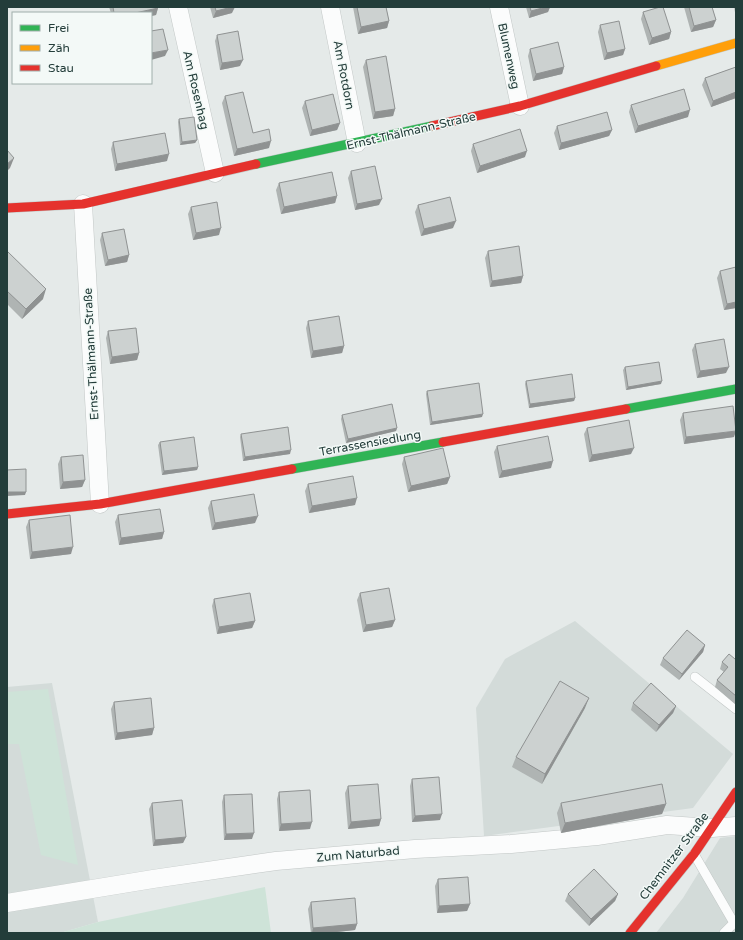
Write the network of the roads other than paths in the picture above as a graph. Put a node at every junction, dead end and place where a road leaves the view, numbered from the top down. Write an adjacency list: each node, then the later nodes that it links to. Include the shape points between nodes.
1 (178, 7): 7 (street, Am Rosenhag)
2 (330, 7): 6 (street, Am Rotdorn)
3 (499, 7): 5 (street, Blumenweg)
4 (736, 43): 5 (street, Ernst-Thälmann-Straße)
5 (520, 106): 6 (street, Ernst-Thälmann-Straße)
6 (357, 143): 7 (street, Ernst-Thälmann-Straße)
7 (215, 173): 8 (street, Ernst-Thälmann-Straße)
8 (83, 204): 9 (street, Ernst-Thälmann-Straße); 11 (street, Ernst-Thälmann-Straße)
9 (7, 208)
10 (736, 389): 11 (street, Terrassensiedlung)
11 (100, 504): 12 (street, Terrassensiedlung)
12 (7, 514)
13 (695, 677): 14 (lane)
14 (736, 710)
15 (736, 792): 17 (street, Chemnitzer Straße)
16 (736, 826): 17 (street, Zum Naturbad)
17 (712, 828): 18 (street, Chemnitzer Straße); 19 (street, Zum Naturbad, via 667,825 597,836 276,862)
18 (694, 854): 20 (lane); 21 (street, Chemnitzer Straße)
19 (7, 903)
20 (735, 923): 22 (lane)
21 (630, 933)
22 (724, 933)

